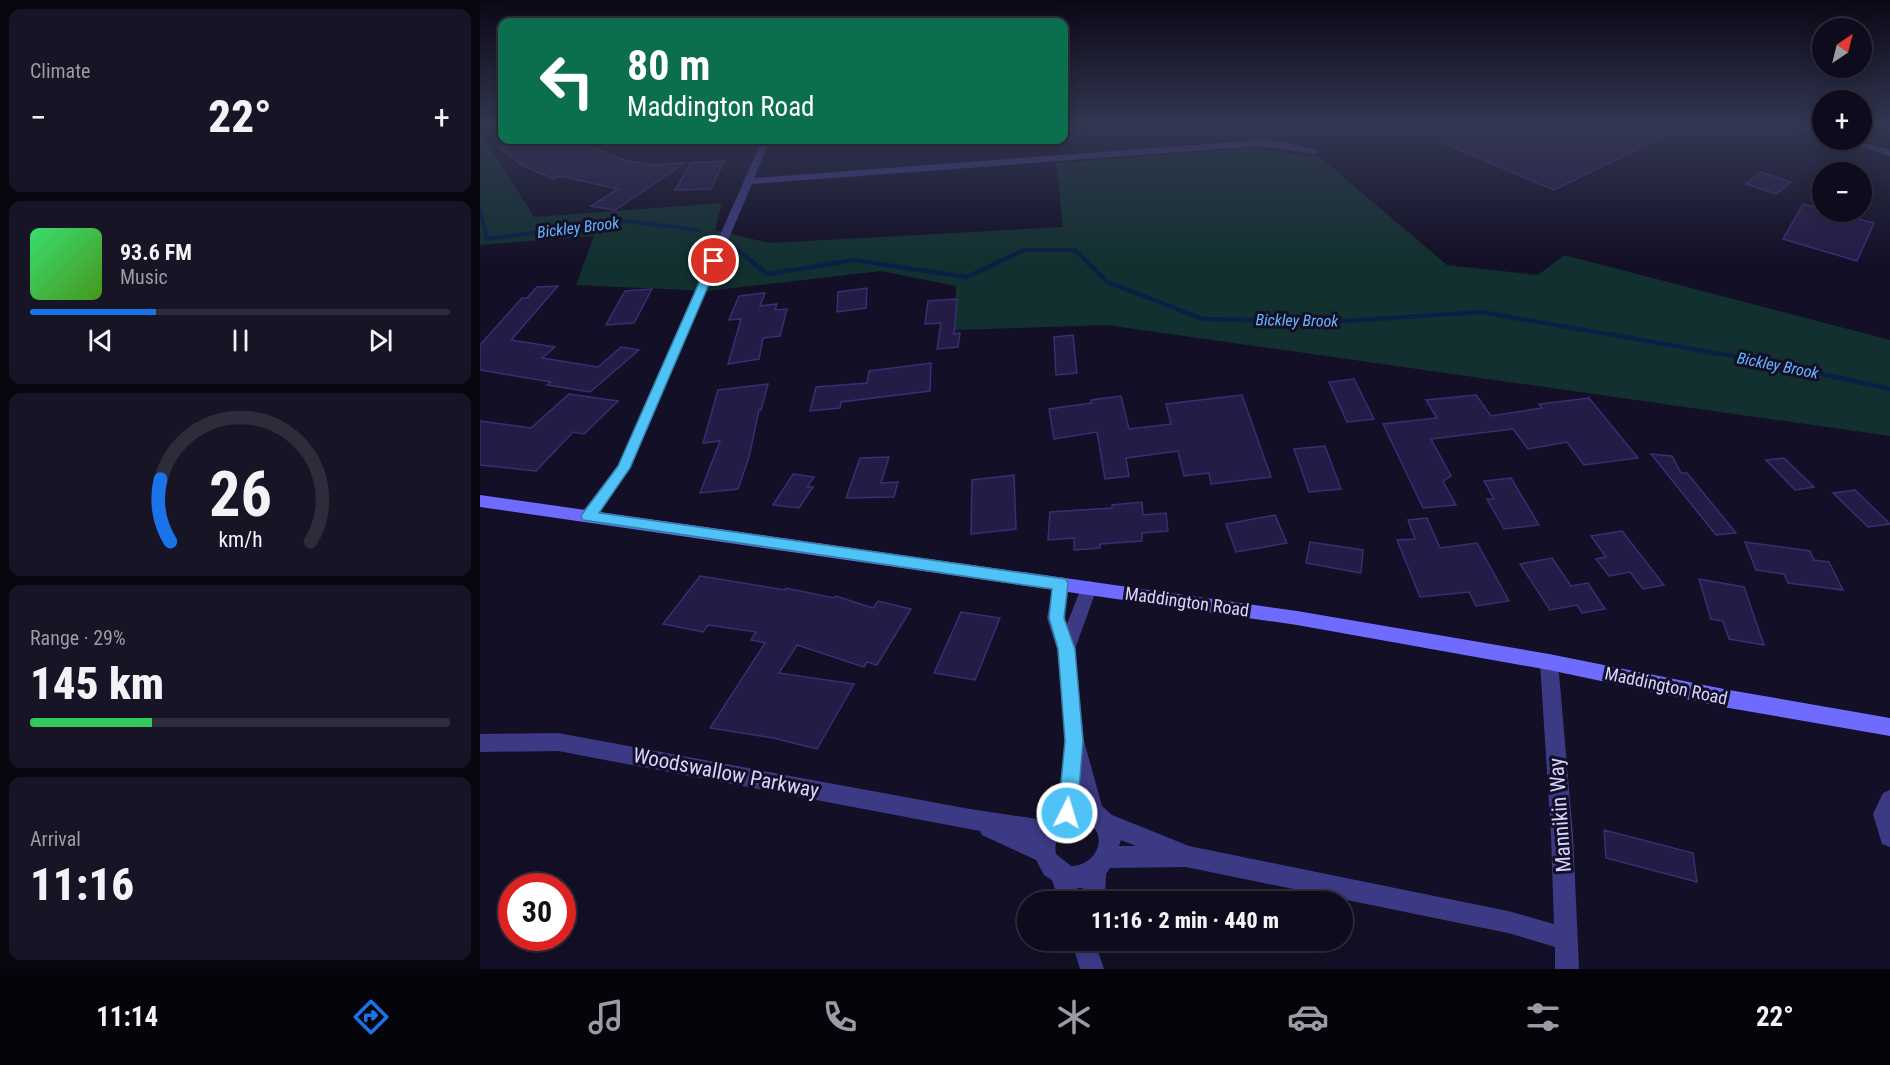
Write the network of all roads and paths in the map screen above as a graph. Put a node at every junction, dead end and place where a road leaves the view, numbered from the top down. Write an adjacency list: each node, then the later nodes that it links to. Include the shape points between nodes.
1 (753, 170): 3 (street)
2 (894, 170): 3 (street)
3 (748, 181): 5 (street, via 624,468)
4 (480, 501): 5 (main road, Maddington Road)
5 (588, 516): 6 (main road, Maddington Road)
6 (1060, 584): 7 (main road, Maddington Road); 8 (street, via 1056,618)
7 (1089, 588): 8 (street); 9 (main road, Maddington Road, via 1298,618)
8 (1066, 649): 11 (street)
9 (1549, 662): 10 (main road, Maddington Road); 25 (street, Mannikin Way)
10 (1890, 727)
11 (1074, 741): 14 (street); 15 (street)
12 (480, 743): 16 (street, Woodswallow Parkway, via 558,742)
13 (1890, 800): 18 (street, via 1883,814)
14 (1067, 813): 15 (street, via 1076,810); 17 (street)
15 (1099, 818): 20 (street); 21 (street, via 1110,834 1110,846)
16 (970, 819): 17 (street, Woodswallow Parkway); 19 (street, Woodswallow Parkway)
17 (1048, 831): 19 (street)
18 (1890, 836)
19 (1045, 853): 22 (street)
20 (1189, 857): 21 (street); 25 (street, via 1508,922)
21 (1101, 864): 22 (street, via 1084,877); 24 (street)
22 (1061, 875): 23 (street)
23 (1066, 891)
24 (1096, 891)
25 (1566, 939): 29 (street, Mannikin Way)
26 (1086, 951): 28 (street)
27 (1093, 951): 28 (street)
28 (1092, 969)
29 (1567, 969)

